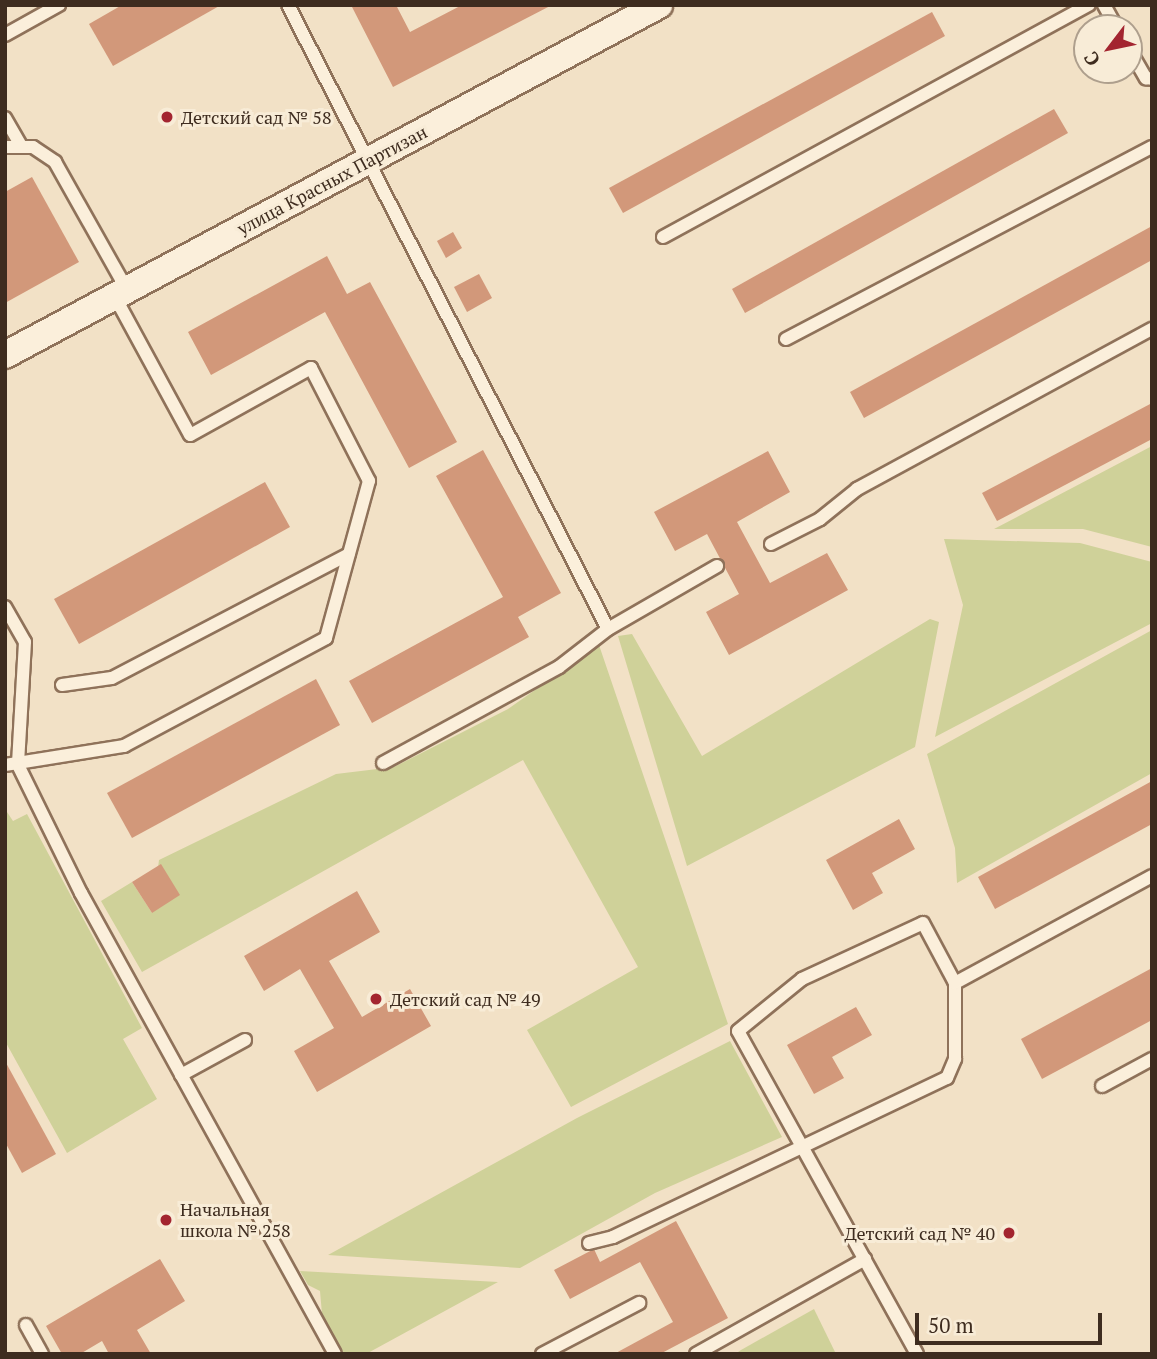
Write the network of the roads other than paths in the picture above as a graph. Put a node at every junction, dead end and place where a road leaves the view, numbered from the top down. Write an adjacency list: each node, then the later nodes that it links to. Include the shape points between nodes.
1 (59, 5): 5 (lane)
2 (288, 5): 10 (lane)
3 (659, 5): 10 (street, улица Красных Партизан)
4 (1089, 5): 11 (lane)
5 (5, 36)
6 (5, 118): 7 (lane)
7 (20, 144): 8 (lane); 12 (lane, via 55,162)
8 (5, 147)
9 (1152, 148): 14 (lane)
10 (365, 162): 12 (street, улица Красных Партизан); 20 (lane)
11 (663, 237)
12 (121, 293): 15 (street, улица Красных Партизан); 17 (lane, via 190,435 311,368 369,481)
13 (1152, 329): 16 (lane, via 857,489 820,519)
14 (786, 339)
15 (5, 355)
16 (771, 544)
17 (349, 554): 21 (lane, via 112,678); 23 (lane, via 326,638 124,746)
18 (717, 566): 20 (lane)
19 (5, 607): 23 (lane, via 25,642)
20 (608, 629): 22 (lane, via 559,667)
21 (62, 685)
22 (383, 763)
23 (12, 765): 28 (lane)
24 (1152, 876): 25 (lane)
25 (955, 983): 30 (lane, via 954,1059 947,1078); 30 (lane, via 923,923 802,979 738,1031)
26 (245, 1040): 28 (lane)
27 (1152, 1059): 29 (lane)
28 (181, 1075): 36 (lane)
29 (1102, 1086)
30 (804, 1147): 31 (lane, via 613,1237); 32 (lane)
31 (589, 1243)
32 (865, 1259): 38 (lane); 39 (lane)
33 (639, 1303): 37 (lane)
34 (26, 1325): 35 (lane)
35 (42, 1354)
36 (334, 1354)
37 (542, 1354)
38 (696, 1354)
39 (917, 1354)

